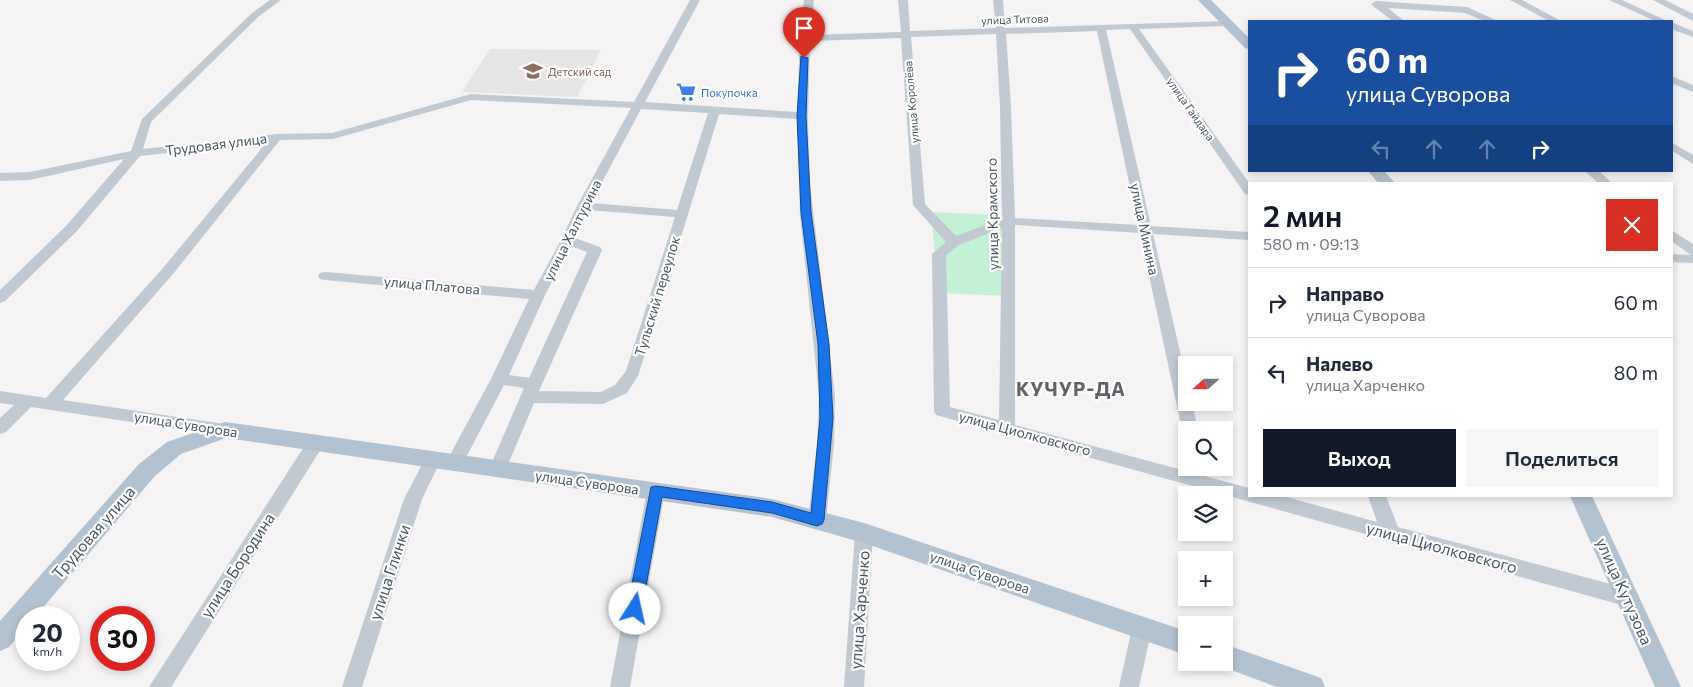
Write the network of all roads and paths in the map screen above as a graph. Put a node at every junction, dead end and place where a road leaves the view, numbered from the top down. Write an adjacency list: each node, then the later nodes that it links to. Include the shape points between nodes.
1 (276, 0): 32 (street, via 255,15 146,121)
2 (695, 0): 27 (street, улица Халтурина)
3 (809, 0): 23 (street)
4 (903, 0): 22 (street, улица Королёва)
5 (998, 0): 20 (street, улица Крамского)
6 (1204, 0): 16 (main road)
7 (1515, 0): 14 (street)
8 (1614, 0): 15 (street)
9 (1658, 0): 11 (street)
10 (1375, 3): 12 (street); 13 (street, via 1467,10)
11 (1693, 18)
12 (1398, 20)
13 (1491, 20)
14 (1554, 20)
15 (1660, 20)
16 (1226, 23): 18 (street, улица Титова); 24 (main road)
17 (1673, 26): 21 (street)
18 (1133, 27): 19 (street, улица Титова); 39 (street, улица Гайдара)
19 (1101, 28): 20 (street, улица Титова); 43 (street, улица Минина)
20 (1002, 33): 22 (street, улица Титова); 42 (street, улица Крамского)
21 (1693, 34)
22 (906, 35): 23 (street, улица Титова); 47 (street, улица Королёва, via 919,205)
23 (805, 38): 29 (street)
24 (1248, 45)
25 (1673, 80): 26 (street)
26 (1693, 89)
27 (637, 105): 28 (street); 30 (street, via 472,97 333,136); 40 (street, улица Халтурина)
28 (715, 110): 29 (street); 41 (street, Тульский переулок)
29 (801, 116): 73 (street, via 806,212 824,344 827,418)
30 (277, 137): 32 (street, Трудовая улица); 58 (street, Трудовая улица, via 168,270)
31 (1673, 146): 33 (street)
32 (136, 153): 36 (street, Трудовая улица, via 30,176); 53 (street, via 71,229)
33 (1693, 160)
34 (1376, 172): 37 (main road)
35 (1592, 172): 38 (street)
36 (0, 178)
37 (1386, 182)
38 (1605, 182)
39 (1248, 190)
40 (583, 206): 41 (street); 46 (street, улица Халтурина)
41 (683, 214): 55 (street, Тульский переулок, via 633,372 621,389 603,398)
42 (1008, 221): 43 (street); 47 (street); 61 (street, улица Крамского)
43 (1145, 229): 44 (street); 59 (street, улица Минина)
44 (1248, 236)
45 (1673, 236): 48 (street)
46 (568, 240): 52 (street, улица Халтурина); 55 (street, via 595,250)
47 (954, 242): 61 (street, улица Циолковского, via 939,254 942,410)
48 (1693, 251)
49 (1673, 258): 50 (street)
50 (1693, 259)
51 (325, 276): 52 (street, улица Платова)
52 (538, 295): 54 (street, улица Халтурина)
53 (0, 298)
54 (499, 379): 55 (street, Тульский переулок); 64 (street, улица Халтурина)
55 (531, 390): 65 (street)
56 (0, 397): 57 (street, улица Суворова)
57 (29, 400): 58 (street, улица Суворова); 60 (street)
58 (50, 404): 62 (street, улица Суворова)
59 (1188, 421)
60 (0, 428)
61 (1007, 429): 66 (street, улица Циолковского)
62 (225, 430): 63 (main road, улица Суворова); 78 (main road, Трудовая улица, via 174,448 147,470)
63 (316, 444): 64 (main road, улица Суворова); 81 (street, улица Бородина)
64 (443, 462): 65 (main road, улица Суворова); 82 (street, улица Глинки, via 413,499)
65 (498, 469): 68 (main road, улица Суворова)
66 (1178, 470)
67 (1202, 476): 69 (street, улица Циолковского)
68 (656, 491): 73 (main road, улица Суворова, via 772,508); 83 (street)
69 (1248, 495)
70 (1258, 497): 75 (street, улица Циолковского)
71 (1377, 497): 75 (street)
72 (1582, 497): 76 (main road, улица Кутузова)
73 (817, 520): 74 (main road, улица Суворова)
74 (864, 533): 77 (main road, улица Суворова); 84 (street, улица Харченко)
75 (1391, 534): 76 (street, улица Циолковского)
76 (1629, 598): 87 (main road, улица Кутузова)
77 (1142, 628): 79 (main road, улица Суворова); 85 (street)
78 (0, 639)
79 (1178, 641)
80 (1233, 659): 86 (main road)
81 (159, 687)
82 (352, 687)
83 (620, 687)
84 (854, 687)
85 (1129, 687)
86 (1312, 687)
87 (1668, 687)

